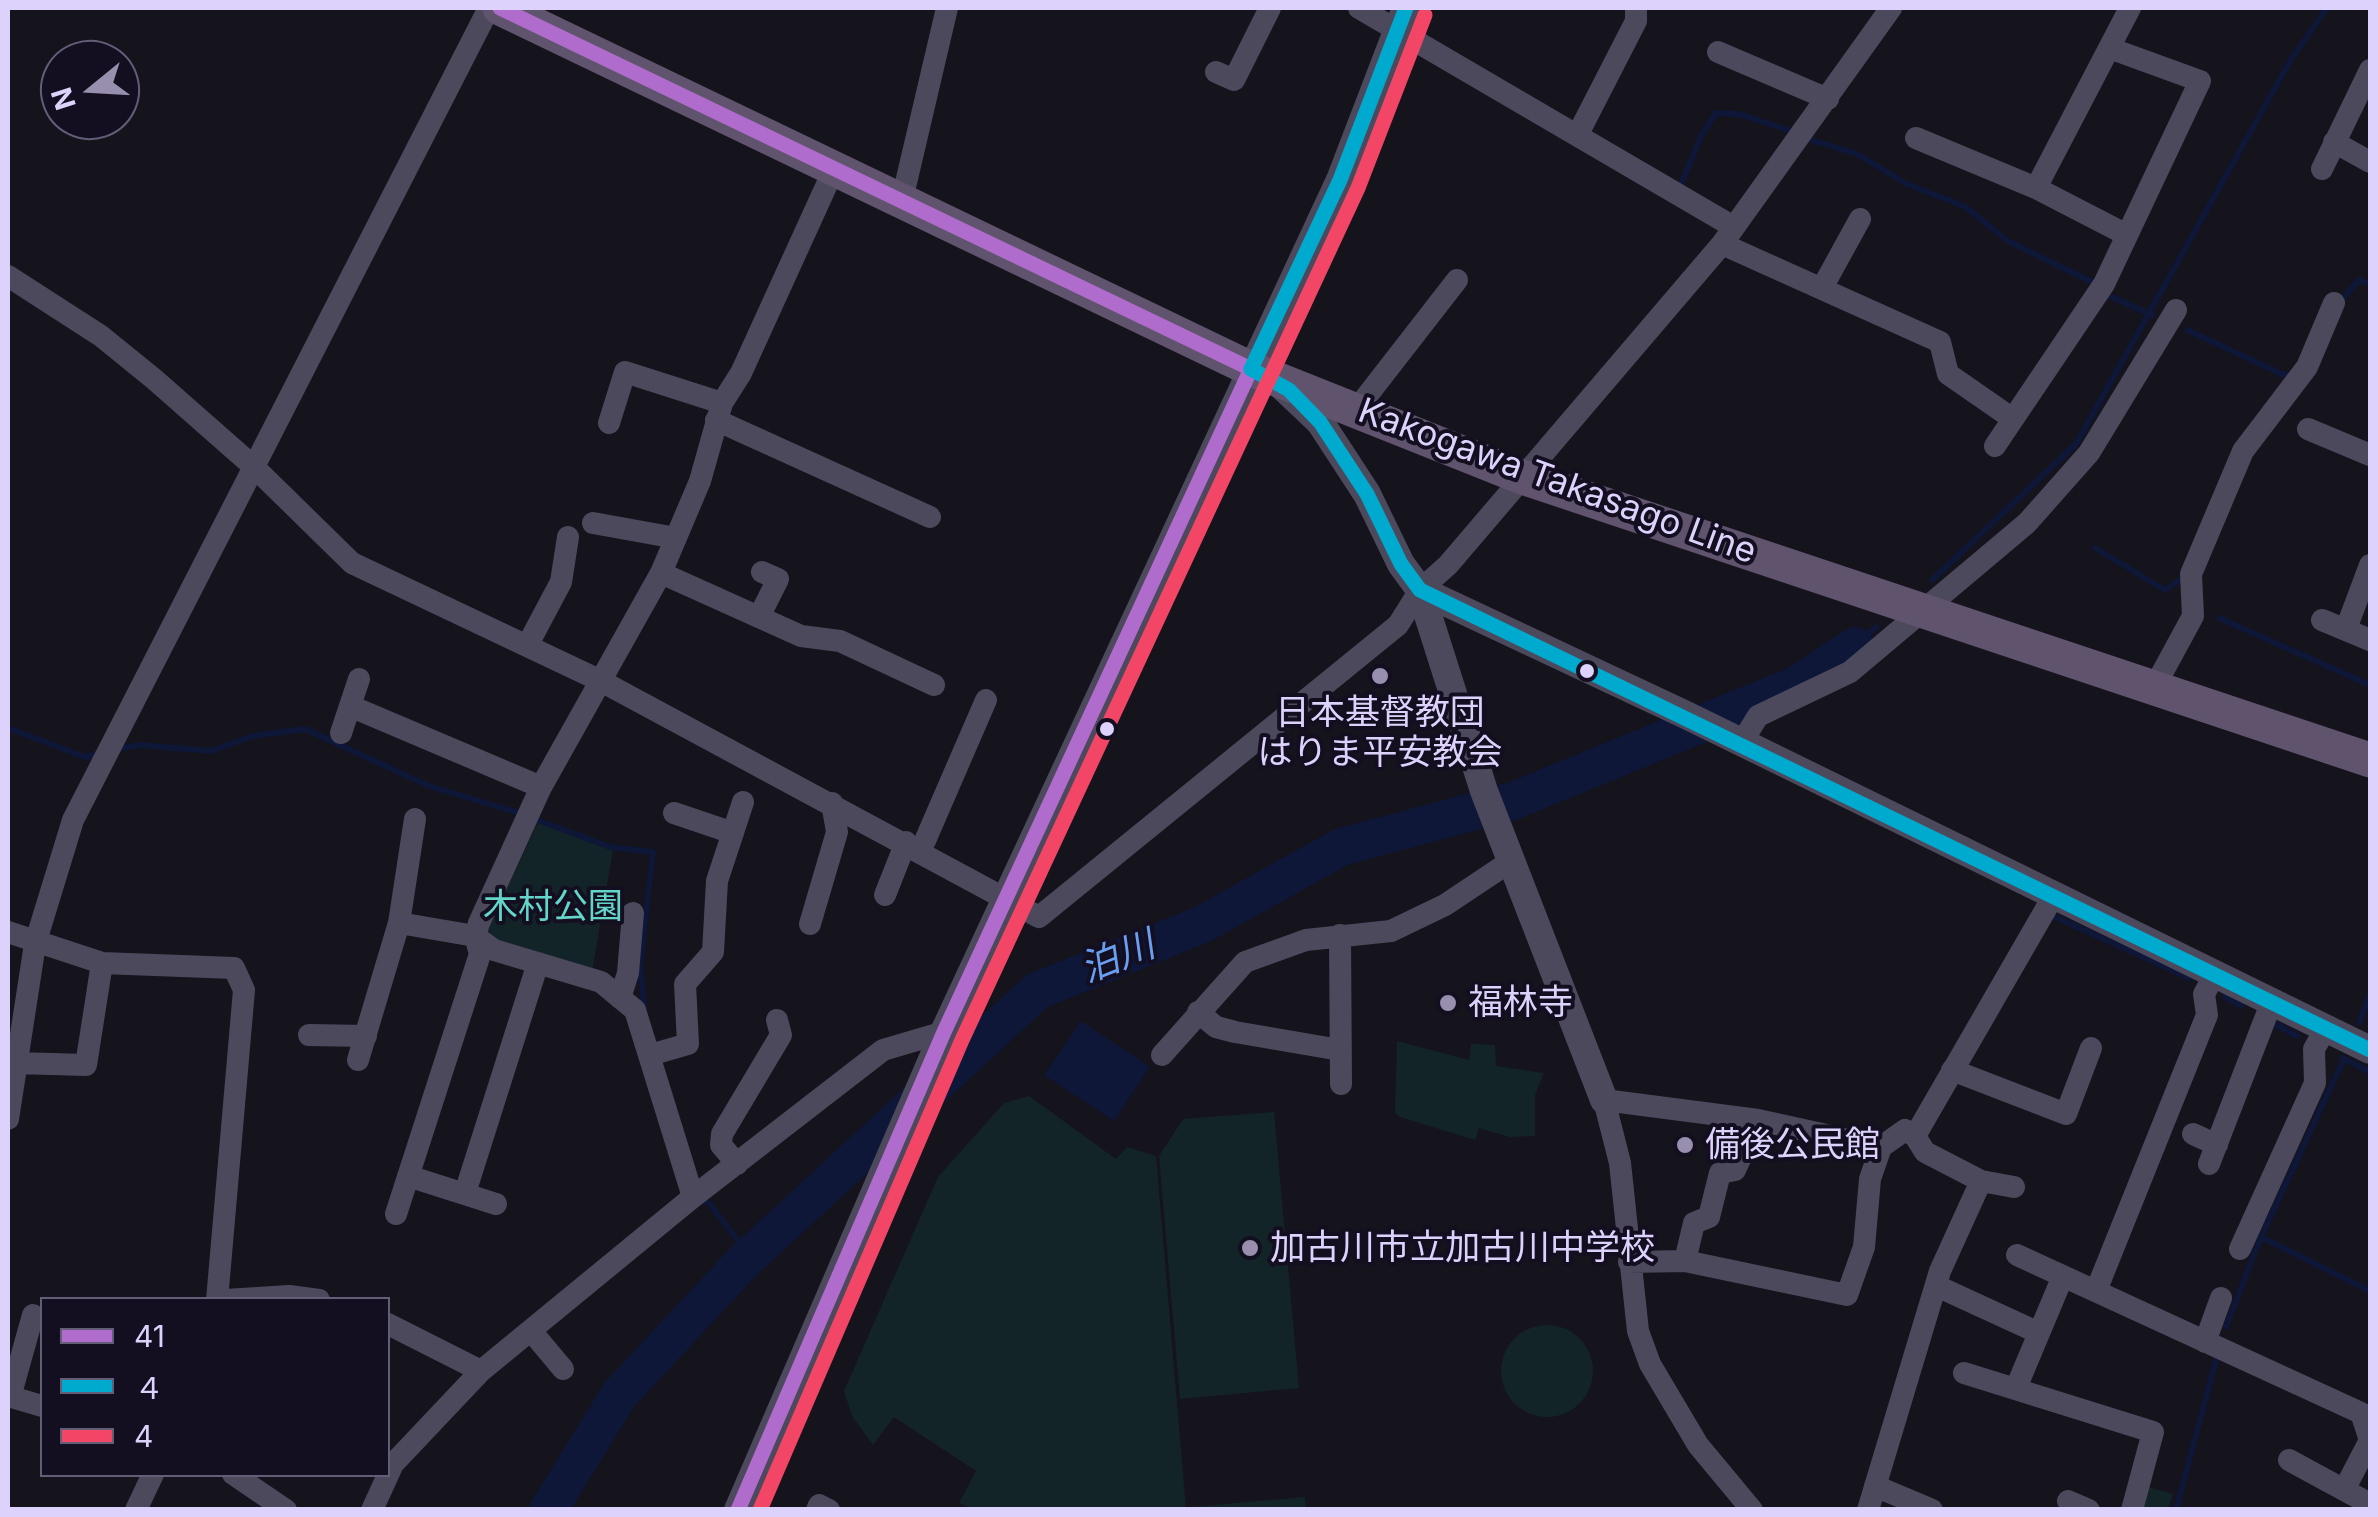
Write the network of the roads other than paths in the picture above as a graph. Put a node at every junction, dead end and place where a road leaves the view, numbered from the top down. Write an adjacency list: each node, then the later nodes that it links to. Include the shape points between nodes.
1 (488, 8): 39 (street)
2 (500, 8): 20 (main road, Kakogawa Takasago Line)
3 (947, 8): 22 (street)
4 (1270, 8): 13 (street, via 1234,80)
5 (1359, 8): 9 (street)
6 (1636, 8): 15 (street, via 1629,59)
7 (1891, 8): 14 (street)
8 (2130, 8): 10 (street)
9 (1403, 18): 15 (street); 31 (street, via 1340,180)
10 (2112, 49): 21 (street); 25 (street, via 2200,82)
11 (1718, 52): 14 (street)
12 (2370, 70): 17 (street)
13 (1216, 72)
14 (1828, 99): 24 (street)
15 (1578, 134): 24 (street)
16 (1916, 138): 21 (street)
17 (2334, 142): 18 (street); 19 (street)
18 (2370, 162)
19 (2322, 169)
20 (834, 170): 22 (main road, Kakogawa Takasago Line); 33 (street)
21 (2036, 188): 25 (street)
22 (901, 204): 31 (main road, Kakogawa Takasago Line)
23 (1860, 219): 28 (street)
24 (1727, 235): 28 (street); 40 (street)
25 (2128, 236): 34 (street, via 2104,284)
26 (8, 276): 39 (street, via 100,336)
27 (1458, 280): 32 (street)
28 (1822, 288): 34 (street, via 1898,310 1940,342 1948,374)
29 (2334, 303): 58 (street, via 2307,367 2242,451 2191,574 2193,616)
30 (2176, 310): 49 (street, via 2089,453 2028,523)
31 (1251, 369): 32 (main road, Kakogawa Takasago Line); 48 (street, via 1289,390 1320,422); 74 (street)
32 (1356, 410): 40 (main road, Kakogawa Takasago Line)
33 (719, 411): 35 (street, via 625,372); 41 (street); 44 (street)
34 (2013, 419): 37 (street)
35 (609, 424)
36 (2308, 428): 38 (street)
37 (1995, 446)
38 (2370, 455)
39 (254, 467): 54 (street, via 352,563); 81 (street, via 73,820)
40 (1522, 477): 48 (street); 49 (main road, Kakogawa Takasago Line)
41 (930, 517)
42 (593, 523): 44 (street)
43 (568, 537): 54 (street, via 561,582)
44 (676, 538): 47 (street)
45 (2370, 565): 52 (street)
46 (762, 572): 50 (street, via 778,579)
47 (661, 573): 50 (street); 56 (street)
48 (1420, 590): 62 (street); 71 (street); 74 (street, via 1398,625 1040,917)
49 (1926, 610): 58 (main road, Kakogawa Takasago Line); 62 (street, via 1850,672 1758,716)
50 (759, 617): 57 (street, via 801,636 840,640)
51 (2322, 620): 52 (street)
52 (2346, 629): 53 (street)
53 (2370, 640)
54 (527, 646): 56 (street)
55 (359, 679): 60 (street)
56 (601, 681): 64 (street); 66 (street)
57 (934, 686)
58 (2154, 686): 63 (main road, Kakogawa Takasago Line)
59 (986, 700): 70 (street)
60 (350, 706): 61 (street); 64 (street)
61 (342, 733)
62 (1741, 742): 73 (street)
63 (2370, 760)
64 (541, 788): 80 (street)
65 (742, 802): 69 (street)
66 (832, 802): 70 (street); 77 (street, via 837,832 806,895)
67 (674, 813): 69 (street)
68 (415, 819): 76 (street, via 418,857)
69 (733, 833): 97 (street, via 717,882 726,914 713,952 685,984 688,1044)
70 (914, 846): 72 (street); 74 (street)
71 (1511, 861): 79 (street, via 1391,931); 102 (street)
72 (885, 895)
73 (2054, 895): 84 (street); 100 (street)
74 (1007, 897): 90 (street)
75 (633, 913): 85 (street)
76 (400, 923): 80 (street); 92 (street)
77 (810, 924)
78 (8, 932): 81 (street)
79 (1340, 935): 87 (street, via 1245,962); 94 (street)
80 (476, 936): 83 (street, via 494,950); 109 (street, via 480,954)
81 (35, 944): 82 (street); 96 (street)
82 (102, 963): 96 (street, via 86,1065); 123 (street, via 234,968 244,990)
83 (538, 963): 85 (street, via 601,982); 112 (street, via 507,1107)
84 (2215, 974): 86 (street); 122 (street, via 2204,994 2206,1016)
85 (620, 998): 97 (street, via 635,1010)
86 (2272, 1002): 89 (street); 105 (street, via 2230,1079 2213,1154)
87 (1198, 1012): 94 (street, via 1216,1027); 98 (street)
88 (777, 1020): 108 (street, via 781,1035 722,1134 720,1145)
89 (2326, 1028): 95 (street); 116 (street, via 2314,1050 2315,1083 2253,1192)
90 (944, 1032): 108 (street, via 883,1050); 147 (street)
91 (308, 1035): 92 (street)
92 (366, 1036): 99 (street)
93 (2091, 1048): 100 (street, via 2066,1114)
94 (1340, 1050): 101 (street)
95 (2370, 1050)
96 (14, 1054): 103 (street)
97 (650, 1055): 113 (street)
98 (1162, 1055)
99 (358, 1060)
100 (1952, 1070): 106 (street)
101 (1341, 1084)
102 (1604, 1100): 104 (street); 119 (street, via 1620,1163)
103 (8, 1120)
104 (1758, 1120): 107 (street); 118 (street, via 1735,1170 1720,1174 1708,1217 1694,1223)
105 (2193, 1134)
106 (1914, 1136): 107 (street, via 1905,1130); 110 (street, via 1925,1152)
107 (1881, 1147): 118 (street, via 1870,1179 1864,1246 1847,1294)
108 (737, 1164): 113 (street)
109 (408, 1176): 112 (street); 115 (street)
110 (1981, 1181): 111 (street); 121 (street)
111 (2014, 1186)
112 (465, 1193): 114 (street)
113 (693, 1197): 127 (street)
114 (496, 1204)
115 (396, 1214)
116 (2240, 1250)
117 (2018, 1255): 120 (street)
118 (1685, 1261): 119 (street)
119 (1629, 1262): 150 (street, via 1638,1332 1650,1364 1698,1445)
120 (2062, 1276): 122 (street); 128 (street)
121 (1939, 1287): 128 (street); 141 (street)
122 (2096, 1292): 129 (street)
123 (218, 1297)
124 (2221, 1298): 129 (street)
125 (33, 1315): 134 (street)
126 (390, 1325): 131 (street)
127 (532, 1332): 130 (street); 131 (street)
128 (2039, 1334): 133 (street)
129 (2205, 1342): 142 (street, via 2360,1413 2370,1440)
130 (563, 1369)
131 (481, 1370): 137 (street)
132 (1964, 1373): 133 (street)
133 (2016, 1388): 153 (street, via 2153,1432)
134 (9, 1397): 135 (street)
135 (40, 1405)
136 (2290, 1460): 142 (street)
137 (390, 1471)
138 (152, 1477): 144 (street)
139 (237, 1477): 145 (street)
140 (387, 1477): 146 (street)
141 (1876, 1486): 151 (street); 152 (street)
142 (2344, 1490): 143 (street)
143 (2370, 1504)
144 (136, 1510)
145 (286, 1510)
146 (372, 1510)
147 (738, 1510)
148 (817, 1510): 149 (street)
149 (829, 1510)
150 (1752, 1510)
151 (1868, 1510)
152 (1932, 1510)
153 (2132, 1510)

